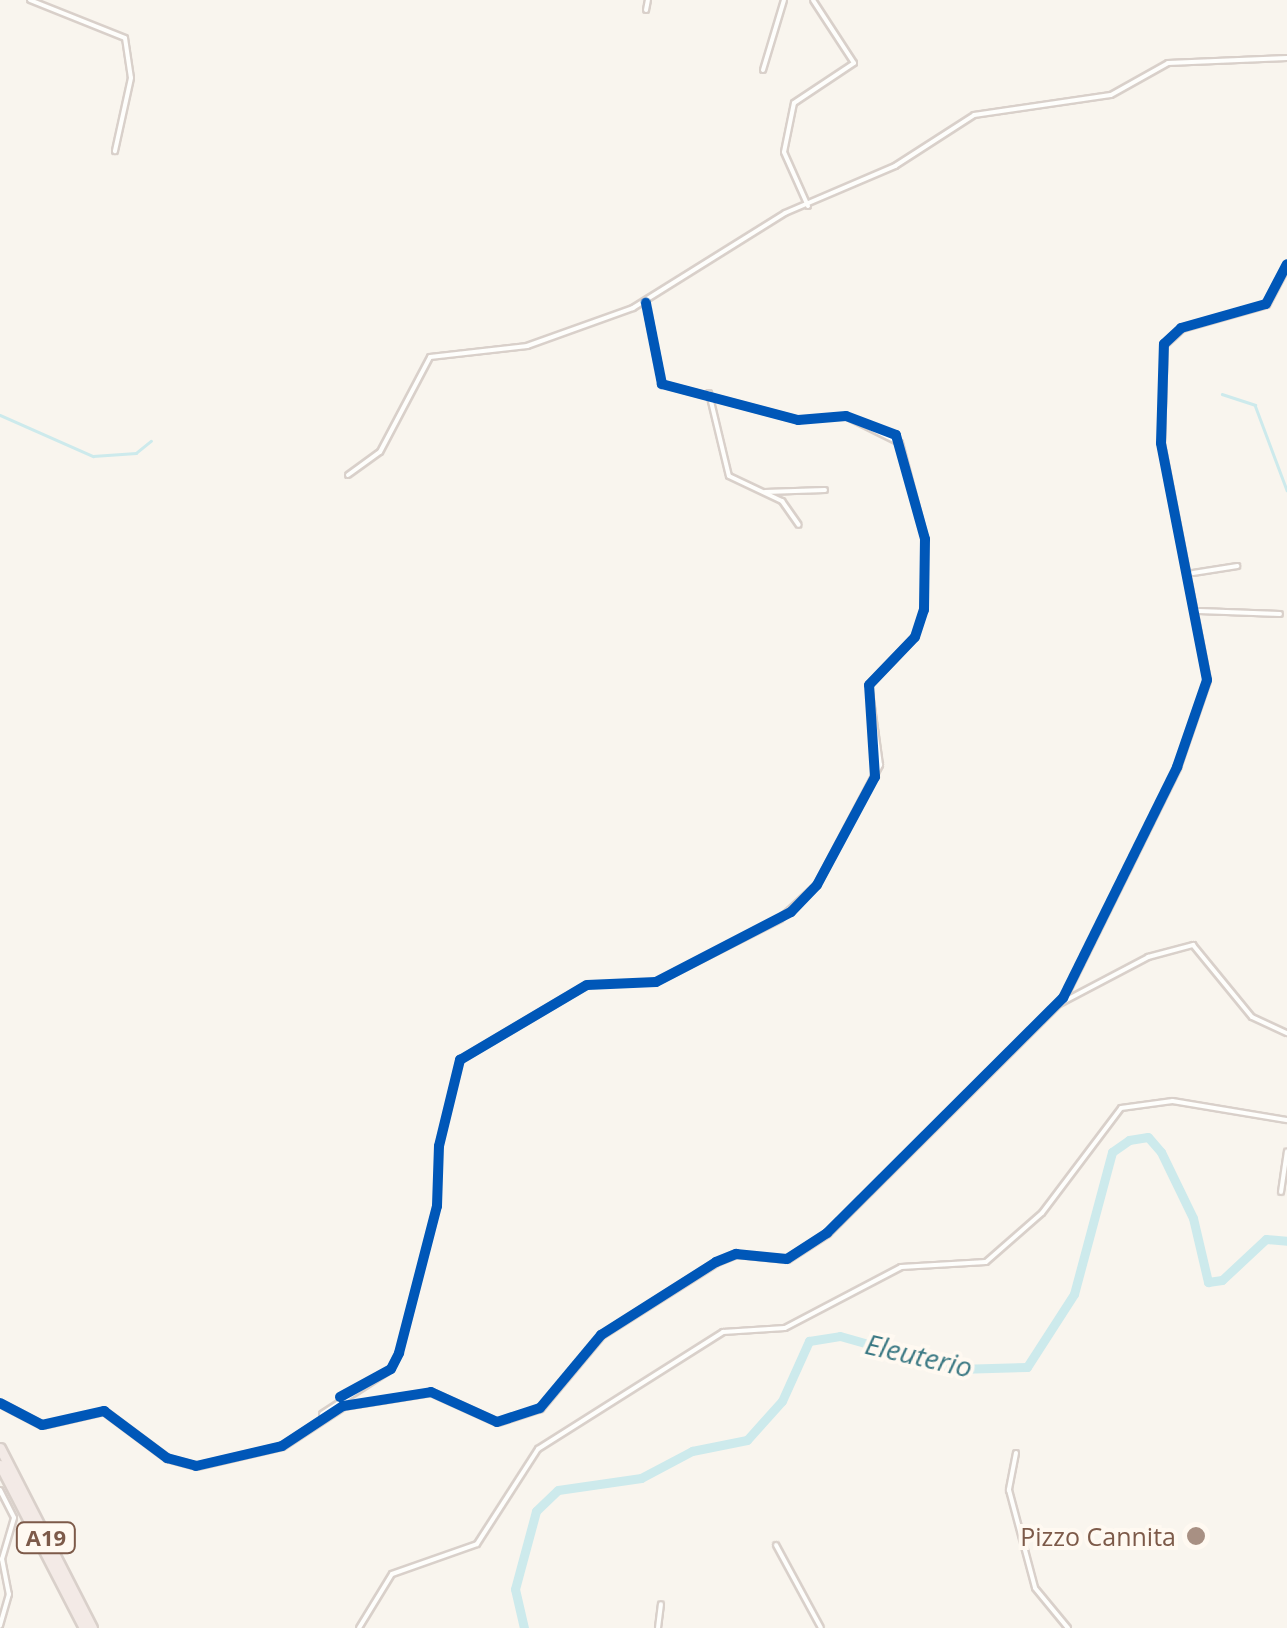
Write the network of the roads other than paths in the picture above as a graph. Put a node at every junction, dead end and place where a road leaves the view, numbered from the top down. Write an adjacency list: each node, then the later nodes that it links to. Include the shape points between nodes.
1 (30, 0): 8 (street, via 125,38 131,78)
2 (648, 0): 5 (street)
3 (784, 0): 7 (street)
4 (813, 0): 9 (street, via 854,63 794,102 784,152)
5 (646, 10)
6 (1287, 58): 9 (street, via 1168,63 1111,96 974,115 895,166)
7 (762, 70)
8 (115, 150)
9 (808, 206): 11 (street)
10 (1287, 264): 18 (street, via 1266,304 1180,328 1164,344 1161,443)
11 (646, 302): 12 (street, via 657,380); 13 (street, via 541,342 430,356 380,452)
12 (710, 393): 15 (street, via 730,476); 27 (street, via 798,420 846,416 900,443 925,539 924,610 914,637 869,684 880,765 817,885 780,919 656,982 586,985 460,1060 439,1146 437,1206 399,1353 391,1368)
13 (348, 475)
14 (825, 490): 15 (street)
15 (760, 492): 16 (street, via 792,508)
16 (798, 525)
17 (1236, 566): 18 (street)
18 (1193, 573): 19 (street)
19 (1199, 611): 20 (street); 21 (street, via 1203,706)
20 (1280, 614)
21 (1059, 1004): 22 (street, via 1148,957 1194,945 1252,1017); 27 (street, via 813,1245 788,1260 736,1254 716,1262 601,1335 540,1408 484,1421 431,1392)
22 (1287, 1033)
23 (1287, 1120): 37 (street, via 1173,1101 1121,1108 1042,1213 986,1262 901,1267 786,1328 723,1332 538,1449 477,1544 392,1574)
24 (1287, 1151): 25 (street)
25 (1281, 1192)
26 (0, 1403): 27 (street, via 42,1425 104,1412 167,1458 196,1466 282,1446)
27 (322, 1414)
28 (0, 1448): 36 (highway, A19)
29 (1016, 1453): 40 (street, via 1009,1490 1035,1588)
30 (0, 1465): 35 (highway, A19)
31 (0, 1490): 34 (street, via 14,1518)
32 (776, 1545): 39 (street)
33 (662, 1604): 38 (street)
34 (0, 1626)
35 (84, 1628)
36 (92, 1628)
37 (359, 1628)
38 (658, 1628)
39 (821, 1628)
40 (1068, 1628)

